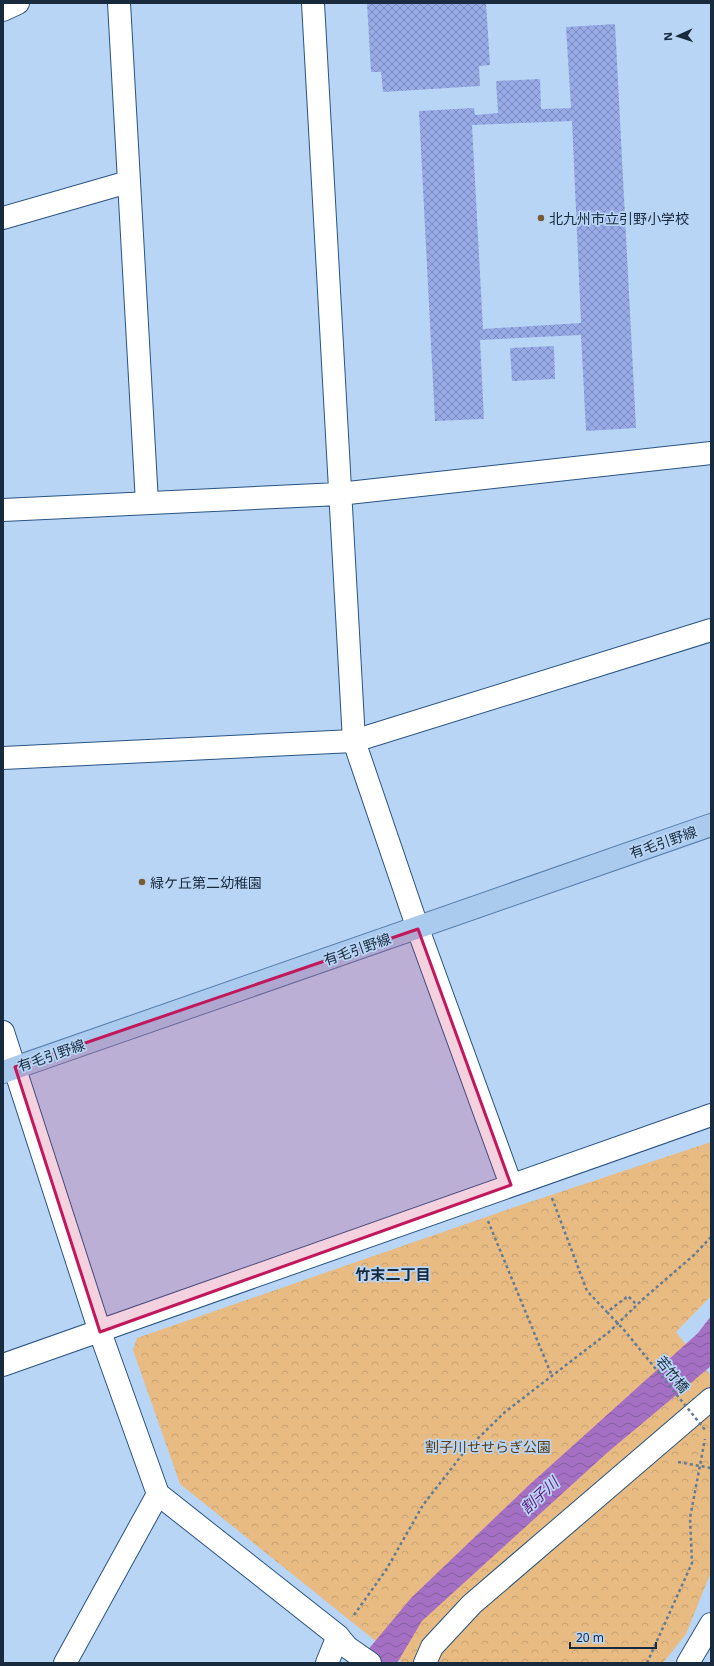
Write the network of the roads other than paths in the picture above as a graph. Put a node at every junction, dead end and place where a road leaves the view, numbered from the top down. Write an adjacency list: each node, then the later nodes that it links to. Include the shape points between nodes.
1 (18, 3): 4 (street)
2 (118, 3): 5 (street)
3 (313, 3): 8 (street)
4 (3, 10)
5 (128, 182): 6 (street); 9 (street)
6 (3, 218)
7 (711, 453): 8 (street)
8 (339, 494): 9 (street); 12 (street)
9 (147, 504): 10 (street)
10 (3, 510)
11 (711, 630): 12 (street)
12 (354, 741): 13 (street); 15 (street)
13 (3, 758)
14 (711, 825): 15 (main road, 有毛引野線)
15 (418, 928): 17 (main road, 有毛引野線); 19 (street)
16 (3, 1032): 17 (street)
17 (9, 1070): 20 (street)
18 (711, 1115): 19 (street)
19 (511, 1185): 20 (street)
20 (100, 1332): 21 (street); 23 (street)
21 (3, 1365)
22 (711, 1399): 30 (street, via 472,1604 432,1647)
23 (158, 1494): 25 (street); 27 (street)
24 (711, 1624): 26 (street)
25 (342, 1641): 28 (street); 29 (street)
26 (691, 1662)
27 (65, 1663)
28 (327, 1663)
29 (370, 1663)
30 (425, 1663)

